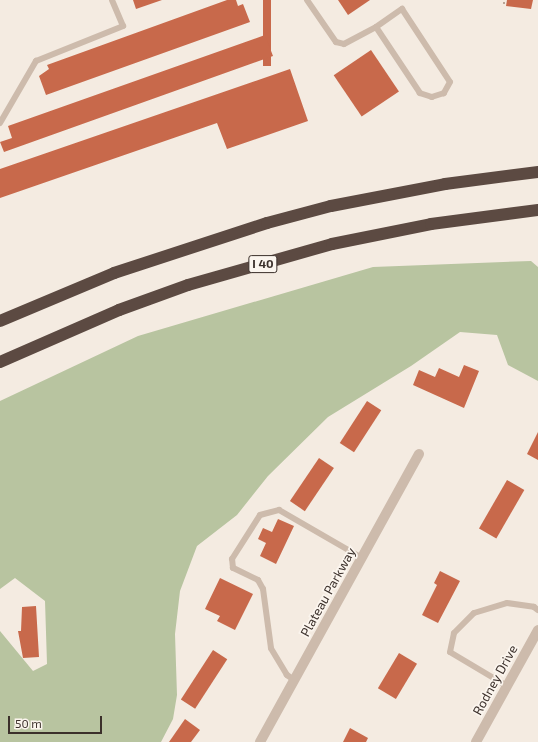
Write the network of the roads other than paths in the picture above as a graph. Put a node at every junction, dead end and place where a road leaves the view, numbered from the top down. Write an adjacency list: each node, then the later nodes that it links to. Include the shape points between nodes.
1 (112, 0): 4 (lane, via 123,26 36,61)
2 (307, 0): 3 (lane, via 336,42 344,44)
3 (376, 27): 3 (lane, via 402,9 450,82 444,93 432,97 420,93)
4 (0, 123)
5 (538, 172): 7 (highway, via 445,184 330,206 267,223 114,273)
6 (538, 210): 8 (highway, I 40, via 431,224 332,244 188,285 119,310)
7 (0, 321)
8 (0, 362)
9 (419, 454): 10 (street, Plateau Parkway)
10 (362, 558): 13 (street, Plateau Parkway); 13 (lane, via 279,510 260,515 232,559 233,568 258,580 263,588 271,648 287,675)
11 (538, 610): 14 (lane, via 534,607 507,604 474,613 454,633 450,652)
12 (538, 630): 14 (street, Rodney Drive)
13 (294, 680): 15 (street, Plateau Parkway)
14 (507, 686): 16 (street, Rodney Drive)
15 (260, 742)
16 (476, 742)

